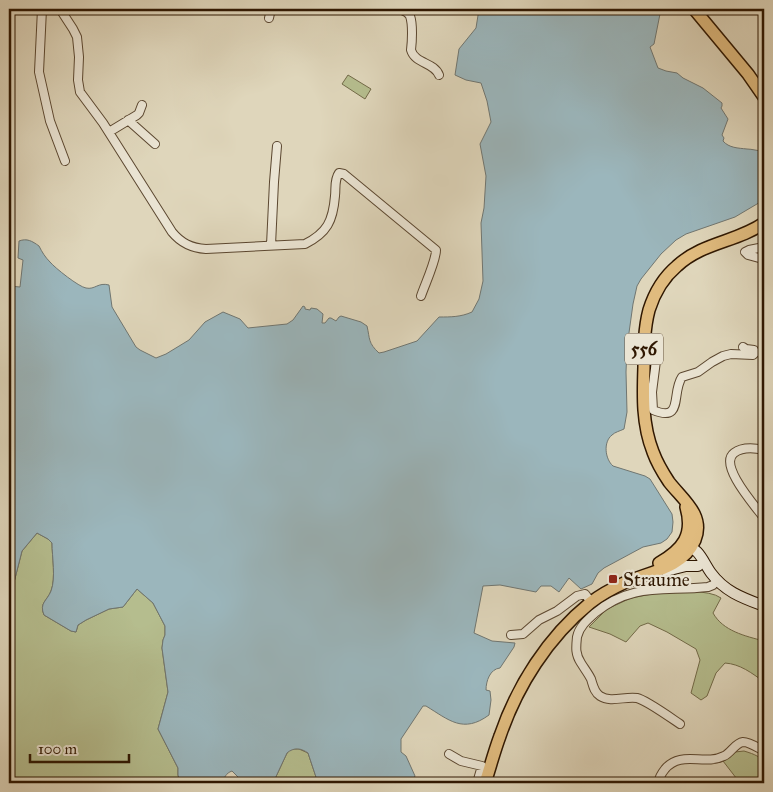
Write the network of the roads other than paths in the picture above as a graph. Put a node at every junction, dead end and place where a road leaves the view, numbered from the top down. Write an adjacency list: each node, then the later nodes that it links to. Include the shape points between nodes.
1 (42, 9): 14 (street, via 39,72 50,121)
2 (60, 9): 11 (street, via 77,37 80,92)
3 (271, 9): 6 (street)
4 (400, 9): 7 (street, via 410,16 410,50 414,58 435,68)
5 (694, 9): 8 (main road)
6 (269, 18)
7 (439, 75)
8 (764, 97)
9 (142, 105): 10 (street, via 139,113)
10 (128, 120): 11 (street); 12 (street)
11 (109, 132): 16 (street, via 178,240 198,248)
12 (155, 144)
13 (277, 146): 16 (street)
14 (65, 161)
15 (764, 222): 21 (main road, 556, via 693,254 669,274 656,292 649,310)
16 (271, 245): 19 (street, via 305,244 325,230 336,197 336,178 339,173 344,174 436,250)
17 (764, 247): 18 (street, via 745,252)
18 (759, 258)
19 (421, 296)
20 (743, 346): 21 (street, via 755,353 723,356 680,380 674,407 665,414 653,410 657,353)
21 (644, 354): 24 (main road, 556, via 646,430 657,461 686,507 689,523)
22 (764, 450): 23 (street, via 738,450 729,461 733,475)
23 (764, 518)
24 (686, 549): 25 (street); 26 (main road, via 670,566); 27 (street, via 697,551); 28 (main road)
25 (698, 566): 26 (street); 27 (street)
26 (657, 571): 28 (main road)
27 (714, 576): 30 (street, via 733,593); 32 (street, via 713,585 708,587 629,594 603,606 578,631 577,656 597,694 608,698 641,699)
28 (628, 582): 29 (main road)
29 (592, 602): 31 (street, via 585,594 578,595 523,634); 36 (main road, via 560,631 527,678 500,735)
30 (764, 606)
31 (510, 636)
32 (680, 724)
33 (764, 752): 37 (street, via 744,742 719,758 677,760 663,772)
34 (449, 754): 35 (street, via 482,766)
35 (477, 783)
36 (484, 783)
37 (658, 783)

